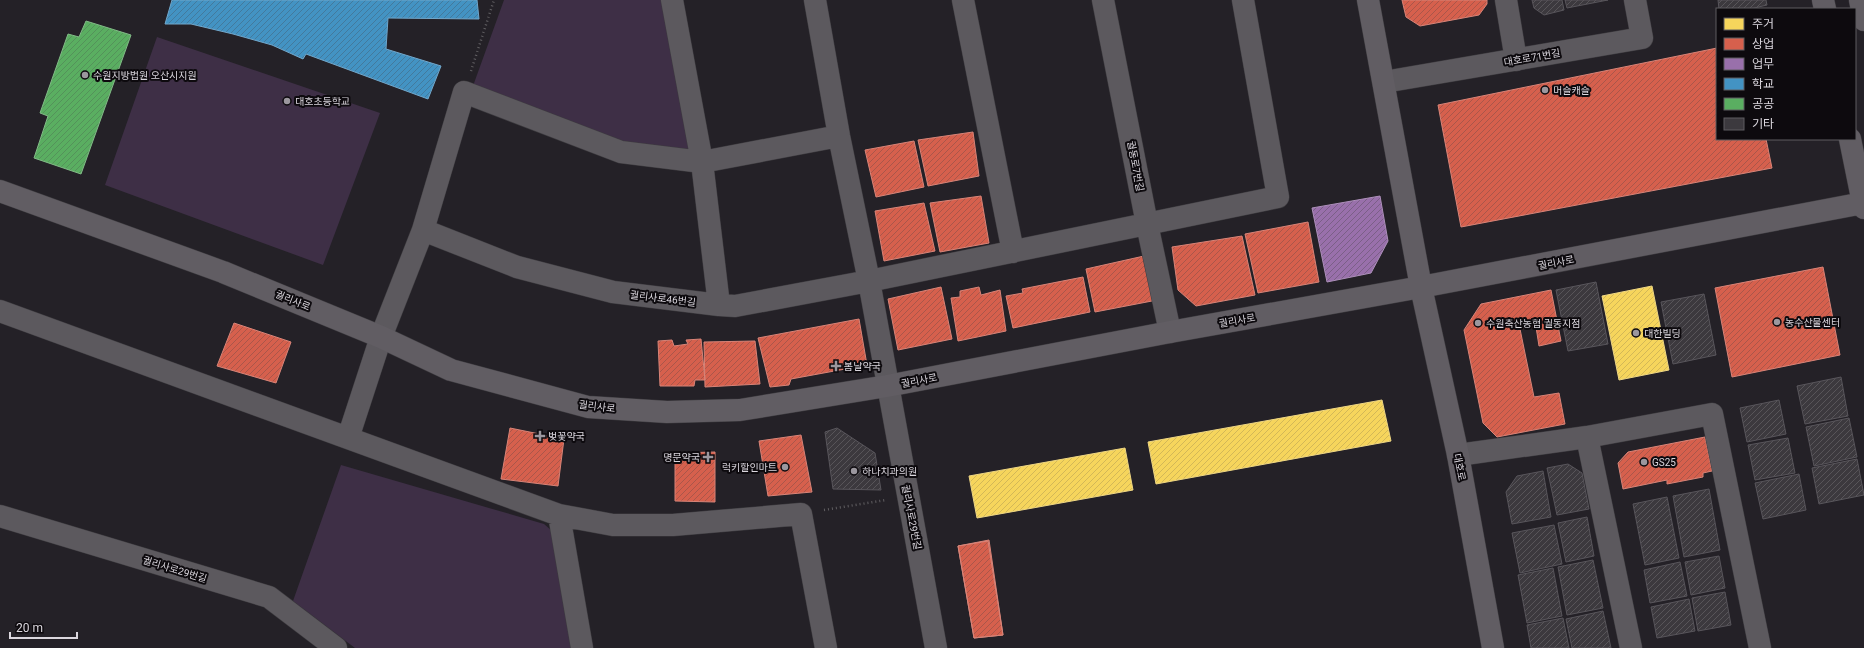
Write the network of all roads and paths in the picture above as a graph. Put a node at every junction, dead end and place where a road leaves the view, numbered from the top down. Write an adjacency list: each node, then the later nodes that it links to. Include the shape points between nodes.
1 (494, 0): 14 (path)
2 (672, 0): 17 (street)
3 (815, 0): 15 (street, 궐리사로29번길)
4 (962, 0): 22 (street)
5 (1103, 0): 20 (street, 궐동로7번길)
6 (1243, 0): 20 (street, 궐리사로46번길, via 1278,197)
7 (1368, 0): 13 (street, 대호로)
8 (1506, 0): 12 (street)
9 (1635, 0): 12 (street, 대호로71번길, via 1642,38)
10 (1860, 0): 11 (street)
11 (1864, 20)
12 (1516, 60): 13 (street, 대호로71번길)
13 (1384, 82): 24 (street, 대호로)
14 (464, 92): 17 (street, via 621,152); 21 (street)
15 (839, 136): 17 (street); 23 (street, 궐리사로29번길)
16 (1850, 140): 19 (street)
17 (702, 162): 25 (street)
18 (0, 191): 28 (street, 궐리사로, via 223,272)
19 (1864, 204): 24 (street, 궐리사로)
20 (1147, 224): 22 (street, 궐리사로46번길); 27 (street, 궐동로7번길)
21 (423, 230): 25 (street, 궐리사로46번길, via 517,267 613,292); 28 (street)
22 (1012, 252): 23 (street, 궐리사로46번길)
23 (869, 281): 25 (street, 궐리사로46번길, via 735,306); 29 (street, 궐리사로29번길)
24 (1421, 288): 27 (street, 궐리사로); 32 (street, 대호로)
25 (719, 304)
26 (0, 312): 31 (street)
27 (1170, 332): 29 (street, 궐리사로)
28 (381, 337): 29 (street, 궐리사로, via 451,370 588,407 667,412 740,410); 31 (street)
29 (887, 386): 33 (street, 궐리사로29번길)
30 (1587, 437): 32 (street); 42 (street); 43 (street, via 1712,414)
31 (348, 438): 35 (street)
32 (1458, 455): 41 (street, 대호로)
33 (908, 497): 34 (path); 40 (street, 궐리사로29번길)
34 (800, 514): 35 (street, via 673,525 613,525); 39 (street)
35 (559, 515): 38 (street)
36 (0, 516): 37 (street, 궐리사로29번길, via 269,597)
37 (336, 648)
38 (582, 648)
39 (826, 648)
40 (936, 648)
41 (1493, 648)
42 (1631, 648)
43 (1760, 648)

